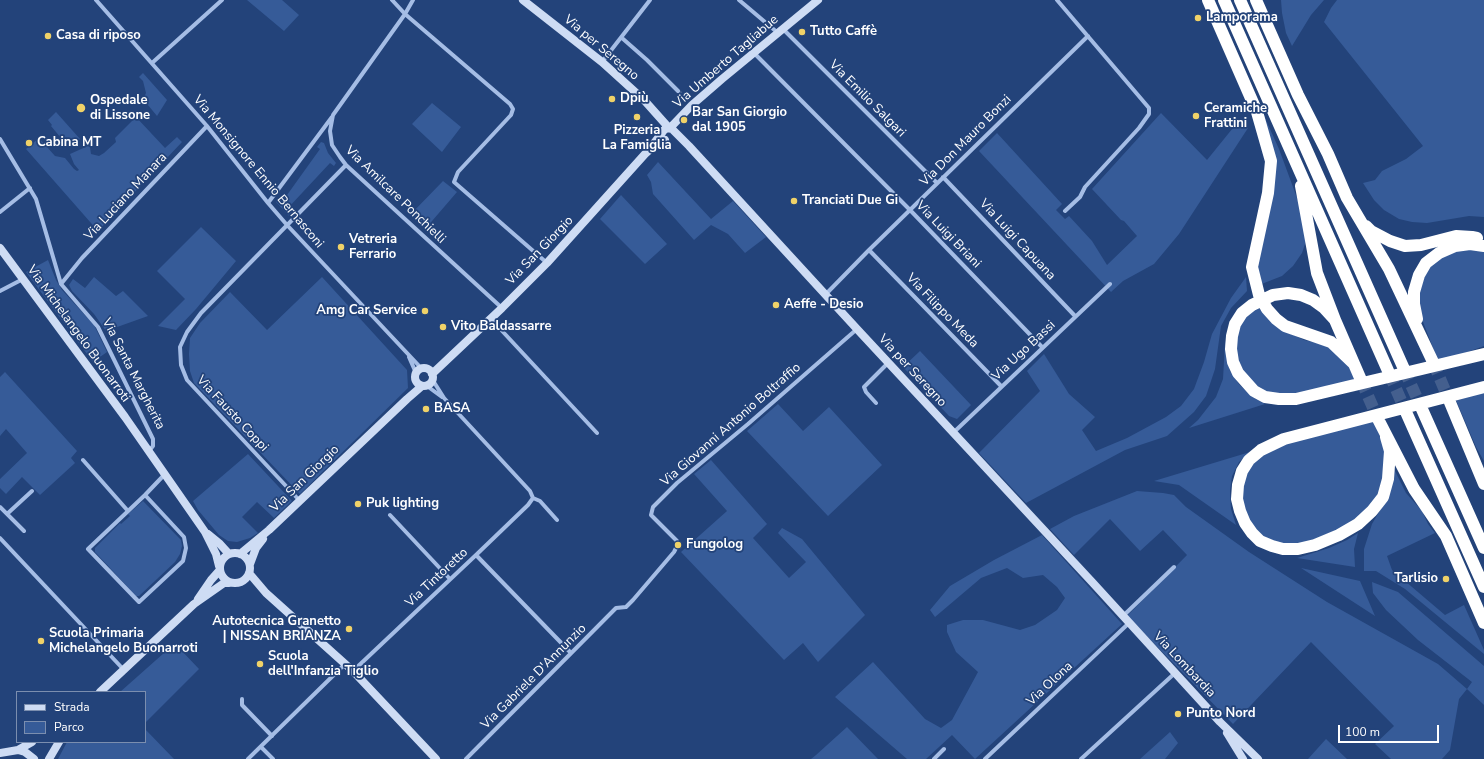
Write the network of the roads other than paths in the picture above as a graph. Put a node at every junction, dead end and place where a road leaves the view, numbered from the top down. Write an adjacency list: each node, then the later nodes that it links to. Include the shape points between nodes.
1 (96, 0): 20 (street, Via Monsignore Ennio Bernasconi)
2 (222, 0): 20 (street)
3 (392, 0): 14 (street)
4 (413, 0): 14 (street, Via Amilcare Ponchielli)
5 (524, 0): 19 (street, Via per Seregno)
6 (650, 0): 17 (street)
7 (739, 0): 15 (street, Via Emilio Salgari)
8 (818, 0): 15 (street, Via Umberto Tagliabue)
9 (1057, 0): 16 (street)
10 (1208, 0): 58 (highway, via 1257,112 1270,161 1268,193 1252,267 1259,295 1267,309 1285,326 1331,342)
11 (1224, 0): 27 (highway)
12 (1240, 0): 59 (highway)
13 (1256, 0): 35 (highway)
14 (405, 14): 22 (street, Via Amilcare Ponchielli); 41 (street, via 513,109 511,115 458,172 454,182)
15 (781, 31): 18 (street, Via Umberto Tagliabue); 29 (street, Via Emilio Salgari)
16 (1088, 36): 28 (street, Via Don Mauro Bonzi); 33 (street, via 1150,108 1149,114 1139,128)
17 (622, 38): 19 (street); 21 (street)
18 (754, 53): 24 (street, Via Umberto Tagliabue, via 690,103); 32 (street, Via Luigi Briani)
19 (602, 62): 24 (street, Via per Seregno, via 644,100)
20 (152, 63): 23 (street, Via Monsignore Ennio Bernasconi)
21 (678, 91)
22 (333, 115): 26 (street, Via Amilcare Ponchielli, via 330,137 335,151); 31 (street)
23 (207, 126): 31 (street, Via Monsignore Ennio Bernasconi); 43 (street, Via Luciano Manara, via 82,258)
24 (668, 133): 41 (street, Via San Giorgio, via 649,150); 46 (street, Via per Seregno, via 684,141)
25 (0, 139): 30 (street, Via Santa Margherita)
26 (346, 165): 36 (street, Via Fausto Coppi); 47 (street, Via Amilcare Ponchielli)
27 (1297, 165): 50 (highway, via 1317,273); 61 (highway)
28 (943, 177): 29 (street, Via Don Mauro Bonzi); 48 (street, Via Luigi Capuana)
29 (937, 183): 32 (street, Via Don Mauro Bonzi)
30 (30, 188): 34 (street); 43 (street, Via Santa Margherita, via 36,199)
31 (268, 203): 36 (street, Via Monsignore Ennio Bernasconi)
32 (910, 210): 40 (street, Via Don Mauro Bonzi); 52 (street, Via Luigi Briani)
33 (1065, 211)
34 (0, 212)
35 (1359, 219): 37 (highway, via 1371,231 1405,246 1421,245 1456,236 1472,236); 53 (highway, via 1389,269)
36 (287, 225): 54 (street, Via Monsignore Ennio Bernasconi); 84 (street, Via Fausto Coppi, via 201,313 180,347 181,365 187,380)
37 (1484, 240)
38 (1484, 246): 53 (highway, via 1455,246 1439,253 1426,263 1419,275 1414,292 1414,304)
39 (0, 248): 42 (street, Via Michelangelo Buonarroti)
40 (869, 250): 46 (street, Via Don Mauro Bonzi); 64 (street, Via Filippo Meda)
41 (547, 263): 47 (street, Via San Giorgio)
42 (23, 279): 45 (street); 76 (street, Via Michelangelo Buonarroti)
43 (61, 284): 76 (street, Via Santa Margherita, via 98,327 154,439)
44 (1110, 284): 48 (street, Via Ugo Bassi)
45 (0, 291)
46 (825, 295): 51 (street, Via per Seregno)
47 (502, 308): 49 (street, Via San Giorgio)
48 (1075, 316): 52 (street, Via Ugo Bassi)
49 (490, 319): 60 (street, Via San Giorgio, via 443,364); 73 (street)
50 (1335, 320): 55 (highway, via 1318,304 1301,295 1273,295 1252,304 1235,324 1232,336 1233,362 1238,373 1254,391 1265,397 1296,399); 58 (highway)
51 (857, 329): 57 (street, Via per Seregno); 94 (street, Via Giovanni Antonio Boltraffio, via 652,507 651,515)
52 (1042, 347): 64 (street, Via Ugo Bassi)
53 (1427, 349): 56 (highway)
54 (408, 355): 60 (street, Via Monsignore Ennio Bernasconi); 60 (street, Via Monsignore Ennio Bernasconi)
55 (1476, 355)
56 (1433, 362)
57 (888, 363): 68 (street, via 864,387); 74 (street, Via per Seregno)
58 (1354, 364): 62 (highway)
59 (1404, 369)
60 (426, 373): 63 (street, Via San Giorgio, via 430,384); 63 (street, via 415,380); 66 (street)
61 (1389, 373)
62 (1361, 380)
63 (422, 385): 66 (street); 84 (street, Via San Giorgio)
64 (1001, 386): 74 (street, Via Ugo Bassi)
65 (1484, 387): 75 (highway, via 1284,439 1261,450 1249,460 1238,485 1237,499 1245,523 1260,541 1283,549 1315,545 1358,524 1372,512 1383,497 1387,485 1390,451)
66 (444, 398): 83 (street, via 530,491)
67 (1449, 400): 72 (highway)
68 (876, 403)
69 (1421, 408): 95 (highway)
70 (1406, 412): 104 (highway)
71 (1378, 419): 75 (highway)
72 (1461, 426): 78 (highway); 80 (highway)
73 (597, 433)
74 (953, 433): 107 (street, Via per Seregno)
75 (1386, 437): 109 (highway, via 1414,489 1446,536)
76 (149, 451): 79 (street, Via Michelangelo Buonarroti)
77 (82, 460): 86 (street)
78 (1484, 464)
79 (165, 474): 82 (street); 92 (street, Via Michelangelo Buonarroti)
80 (1484, 484)
81 (32, 491): 87 (street)
82 (145, 495): 86 (street); 86 (street, via 184,536 186,548 183,561 139,602 88,549)
83 (533, 498): 89 (street, via 540,501); 98 (street, Via Tintoretto)
84 (300, 501): 90 (street, Via San Giorgio)
85 (0, 507): 87 (street)
86 (128, 511)
87 (7, 514): 91 (street)
88 (390, 515): 102 (street)
89 (557, 520)
90 (269, 530): 97 (street, Via San Giorgio); 100 (street, Via San Giorgio, via 256,548)
91 (24, 531)
92 (205, 532): 96 (street, Via Michelangelo Buonarroti); 101 (street, Via Michelangelo Buonarroti, via 216,554)
93 (0, 538): 112 (street)
94 (676, 541): 110 (street, Via Gabriele D'Annunzio, via 674,552 633,600 626,607 616,608)
95 (1484, 548)
96 (229, 554): 97 (street); 101 (street, via 223,558)
97 (240, 554): 100 (street, via 244,556)
98 (476, 555): 102 (street, Via Tintoretto); 110 (street)
99 (1174, 567): 107 (street)
100 (250, 568): 103 (street, via 245,580); 105 (street)
101 (219, 569): 103 (street, via 223,578); 106 (street)
102 (450, 579): 113 (street, Via Tintoretto)
103 (234, 583): 105 (street, via 250,584); 106 (street, via 224,583)
104 (1484, 587)
105 (266, 593): 111 (street)
106 (194, 604): 112 (street)
107 (1123, 617): 108 (street, Via per Seregno)
108 (1129, 623): 114 (street, Via Lombardia); 133 (street, Via Olona)
109 (1484, 623)
110 (571, 653): 131 (street, Via Gabriele D'Annunzio)
111 (346, 664): 113 (street); 118 (street)
112 (124, 670): 115 (street)
113 (353, 671): 130 (street)
114 (1175, 673): 117 (street, Via Lombardia); 134 (street)
115 (101, 691)
116 (242, 699): 118 (street, via 242,705)
117 (1220, 722): 135 (street, Via Lombardia); 136 (street, Via Lombardia)
118 (272, 736): 121 (street)
119 (30, 743): 123 (street)
120 (58, 743): 127 (street)
121 (261, 747): 128 (street); 129 (street)
122 (944, 749): 132 (street)
123 (14, 751): 124 (street); 125 (street); 126 (street, via 25,752)
124 (0, 753)
125 (0, 759)
126 (34, 759)
127 (49, 759)
128 (248, 759)
129 (273, 759)
130 (436, 759)
131 (466, 759)
132 (934, 759)
133 (985, 759)
134 (1080, 759)
135 (1243, 759)
136 (1258, 759)

